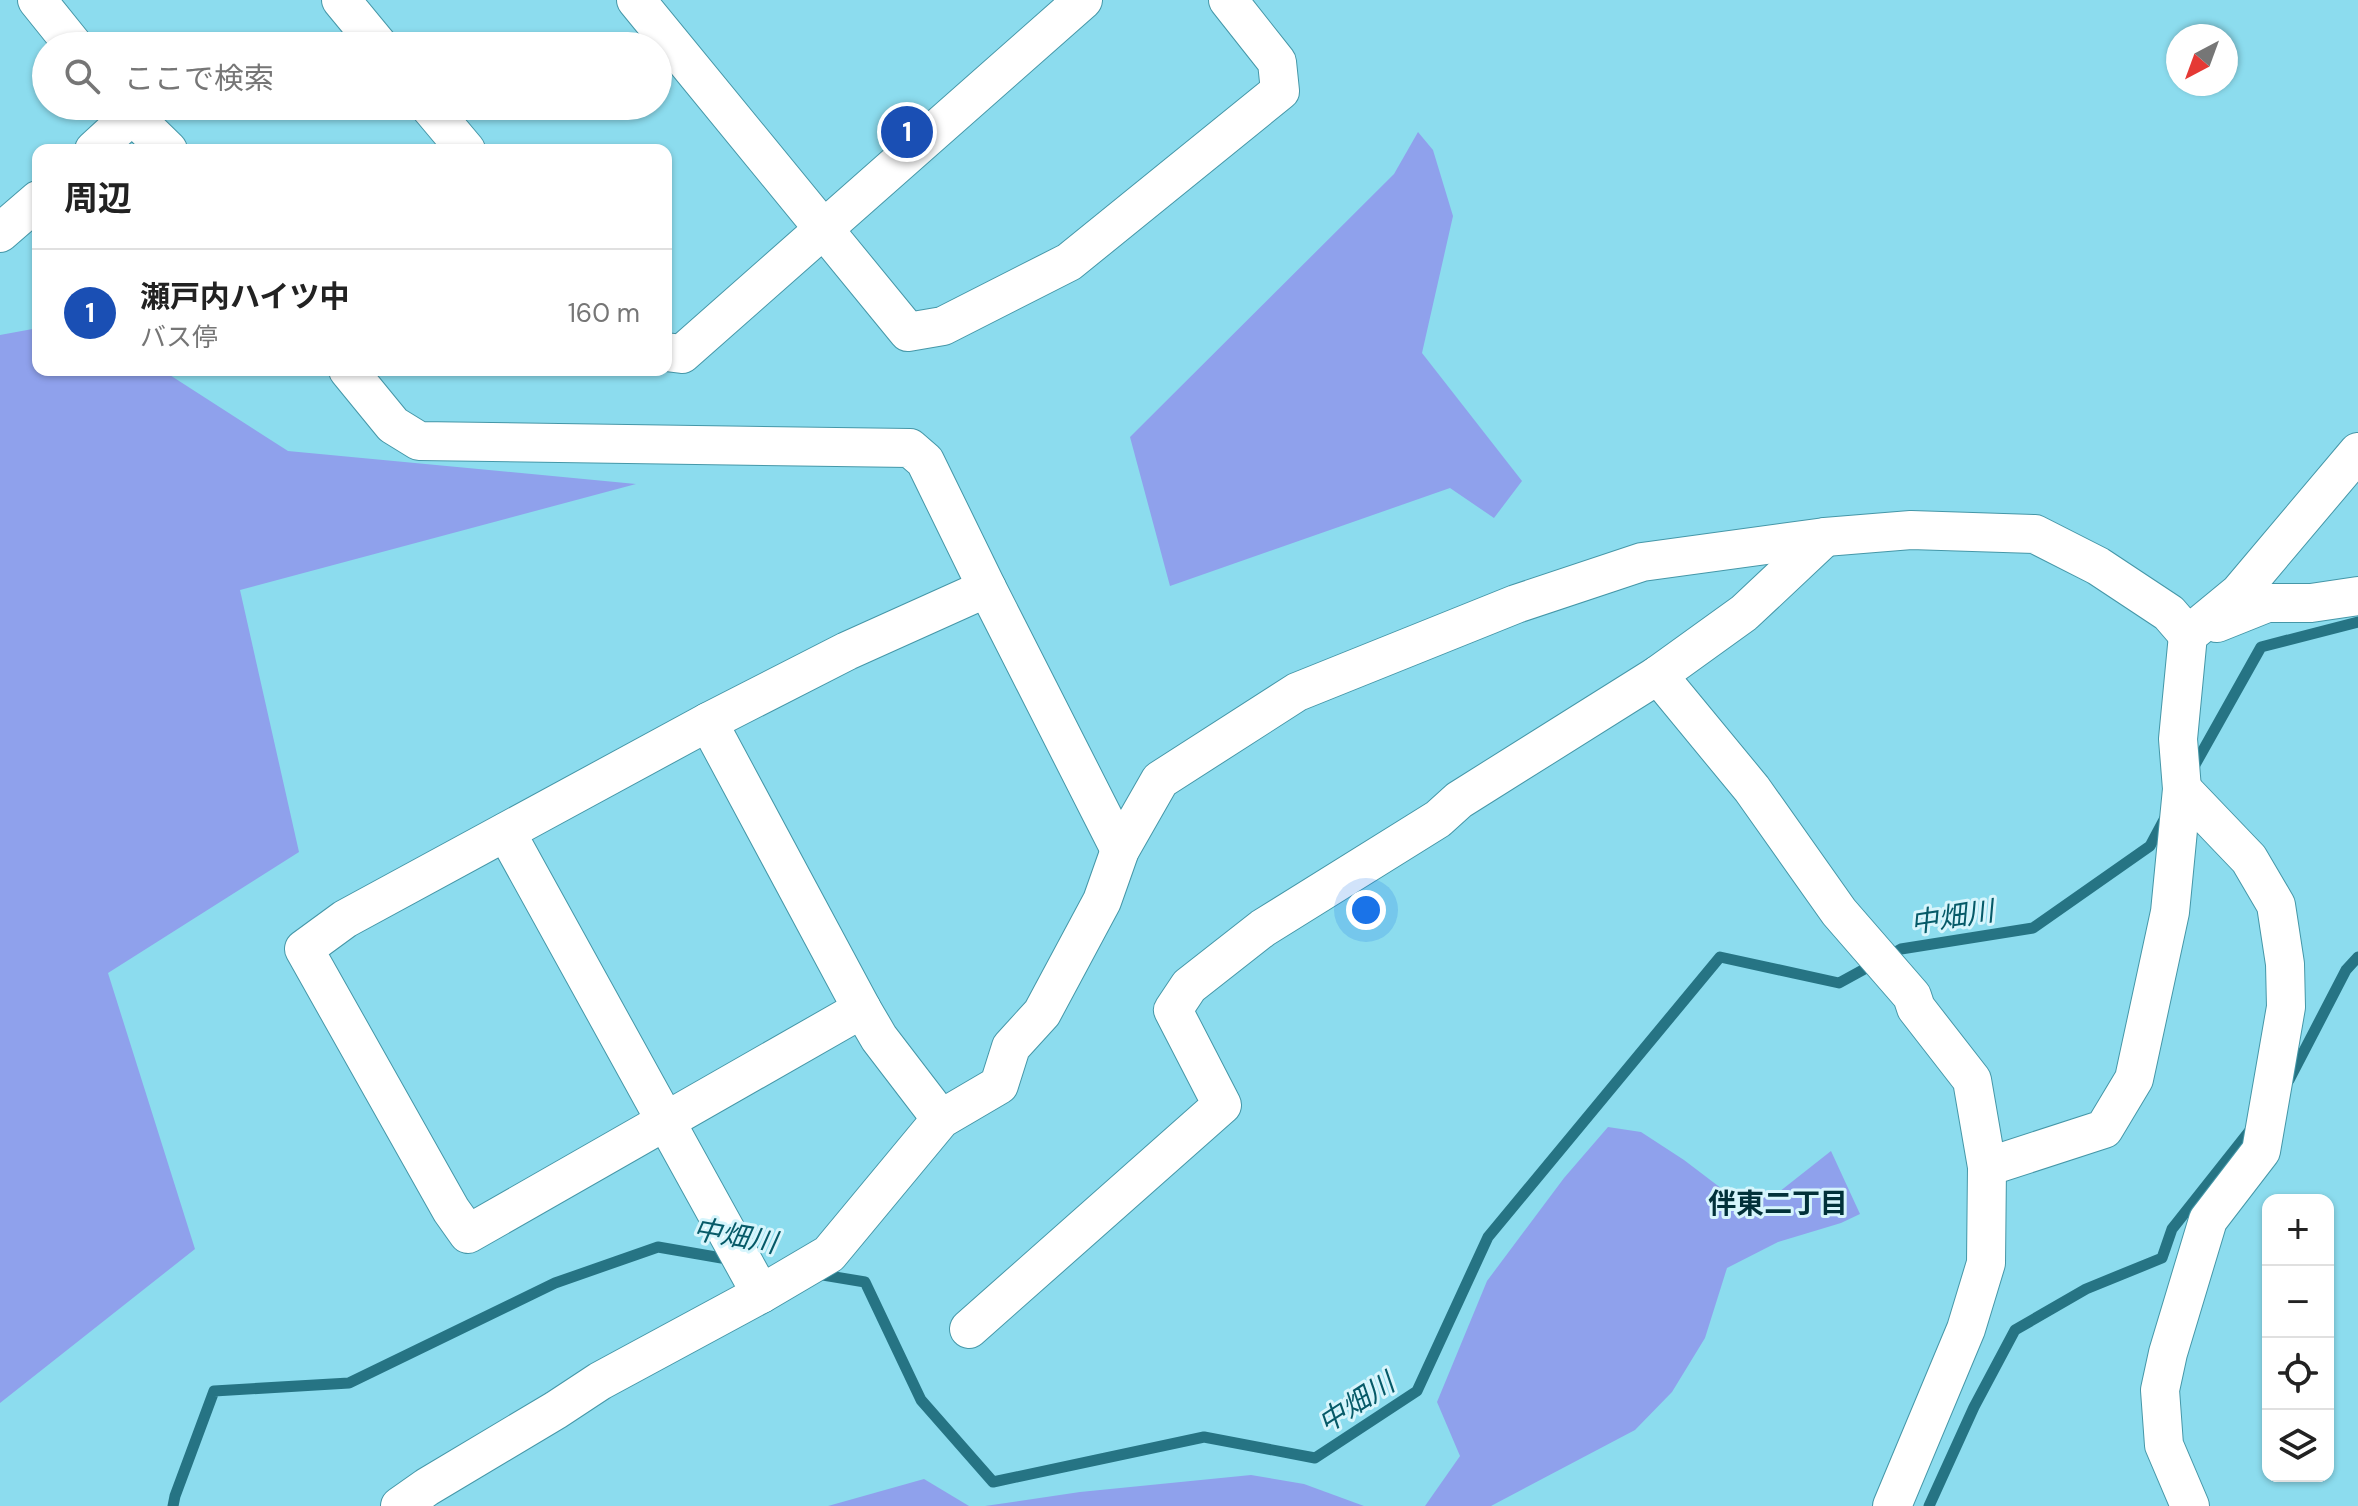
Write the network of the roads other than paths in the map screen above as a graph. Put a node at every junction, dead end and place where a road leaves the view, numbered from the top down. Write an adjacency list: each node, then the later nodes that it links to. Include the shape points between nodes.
1 (37, 0): 6 (street)
2 (341, 0): 7 (street)
3 (636, 0): 8 (street)
4 (1083, 0): 17 (street)
5 (1228, 0): 17 (street, via 1277,62 1280,91 1069,262 943,326 908,332)
6 (63, 32)
7 (367, 32)
8 (662, 32)
9 (672, 45): 17 (street)
10 (119, 120): 13 (street)
11 (136, 120): 14 (street)
12 (441, 120): 15 (street)
13 (99, 144)
14 (162, 144)
15 (461, 144)
16 (32, 205): 18 (street)
17 (822, 230): 19 (street, via 682,354)
18 (0, 233)
19 (672, 353)
20 (353, 376): 23 (street, via 393,425 419,441 910,448 925,461)
21 (2358, 452): 25 (street, via 2239,593)
22 (1825, 537): 25 (street, via 1911,530 2035,534 2098,566 2169,613); 26 (street, via 1744,613); 30 (street, via 1642,562 1516,604 1297,692 1160,780)
23 (987, 588): 27 (street); 30 (street)
24 (2358, 596): 25 (street, via 2267,603)
25 (2188, 635): 28 (street, via 2178,739)
26 (1658, 675): 34 (street, via 1752,789 1839,912 1912,996 1972,1080); 36 (street, via 1263,928 1189,986 1173,1010 1222,1105)
27 (708, 722): 29 (street); 31 (street)
28 (2182, 789): 34 (street, via 2170,912 2134,1079 2104,1129); 39 (street, via 2249,859 2276,905 2286,1007 2261,1151 2208,1220 2160,1390 2164,1445)
29 (506, 832): 33 (street); 33 (street, via 345,919 304,949 468,1234)
30 (1120, 850): 32 (street, via 1102,901 1042,1013 1011,1047 999,1085)
31 (862, 1009): 32 (street); 33 (street)
32 (941, 1119): 35 (street, via 829,1254)
33 (665, 1121): 35 (street)
34 (1987, 1167): 38 (street, via 1986,1263 1966,1329)
35 (761, 1294): 37 (street, via 600,1381)
36 (969, 1329)
37 (400, 1506)
38 (1892, 1506)
39 (2190, 1506)

